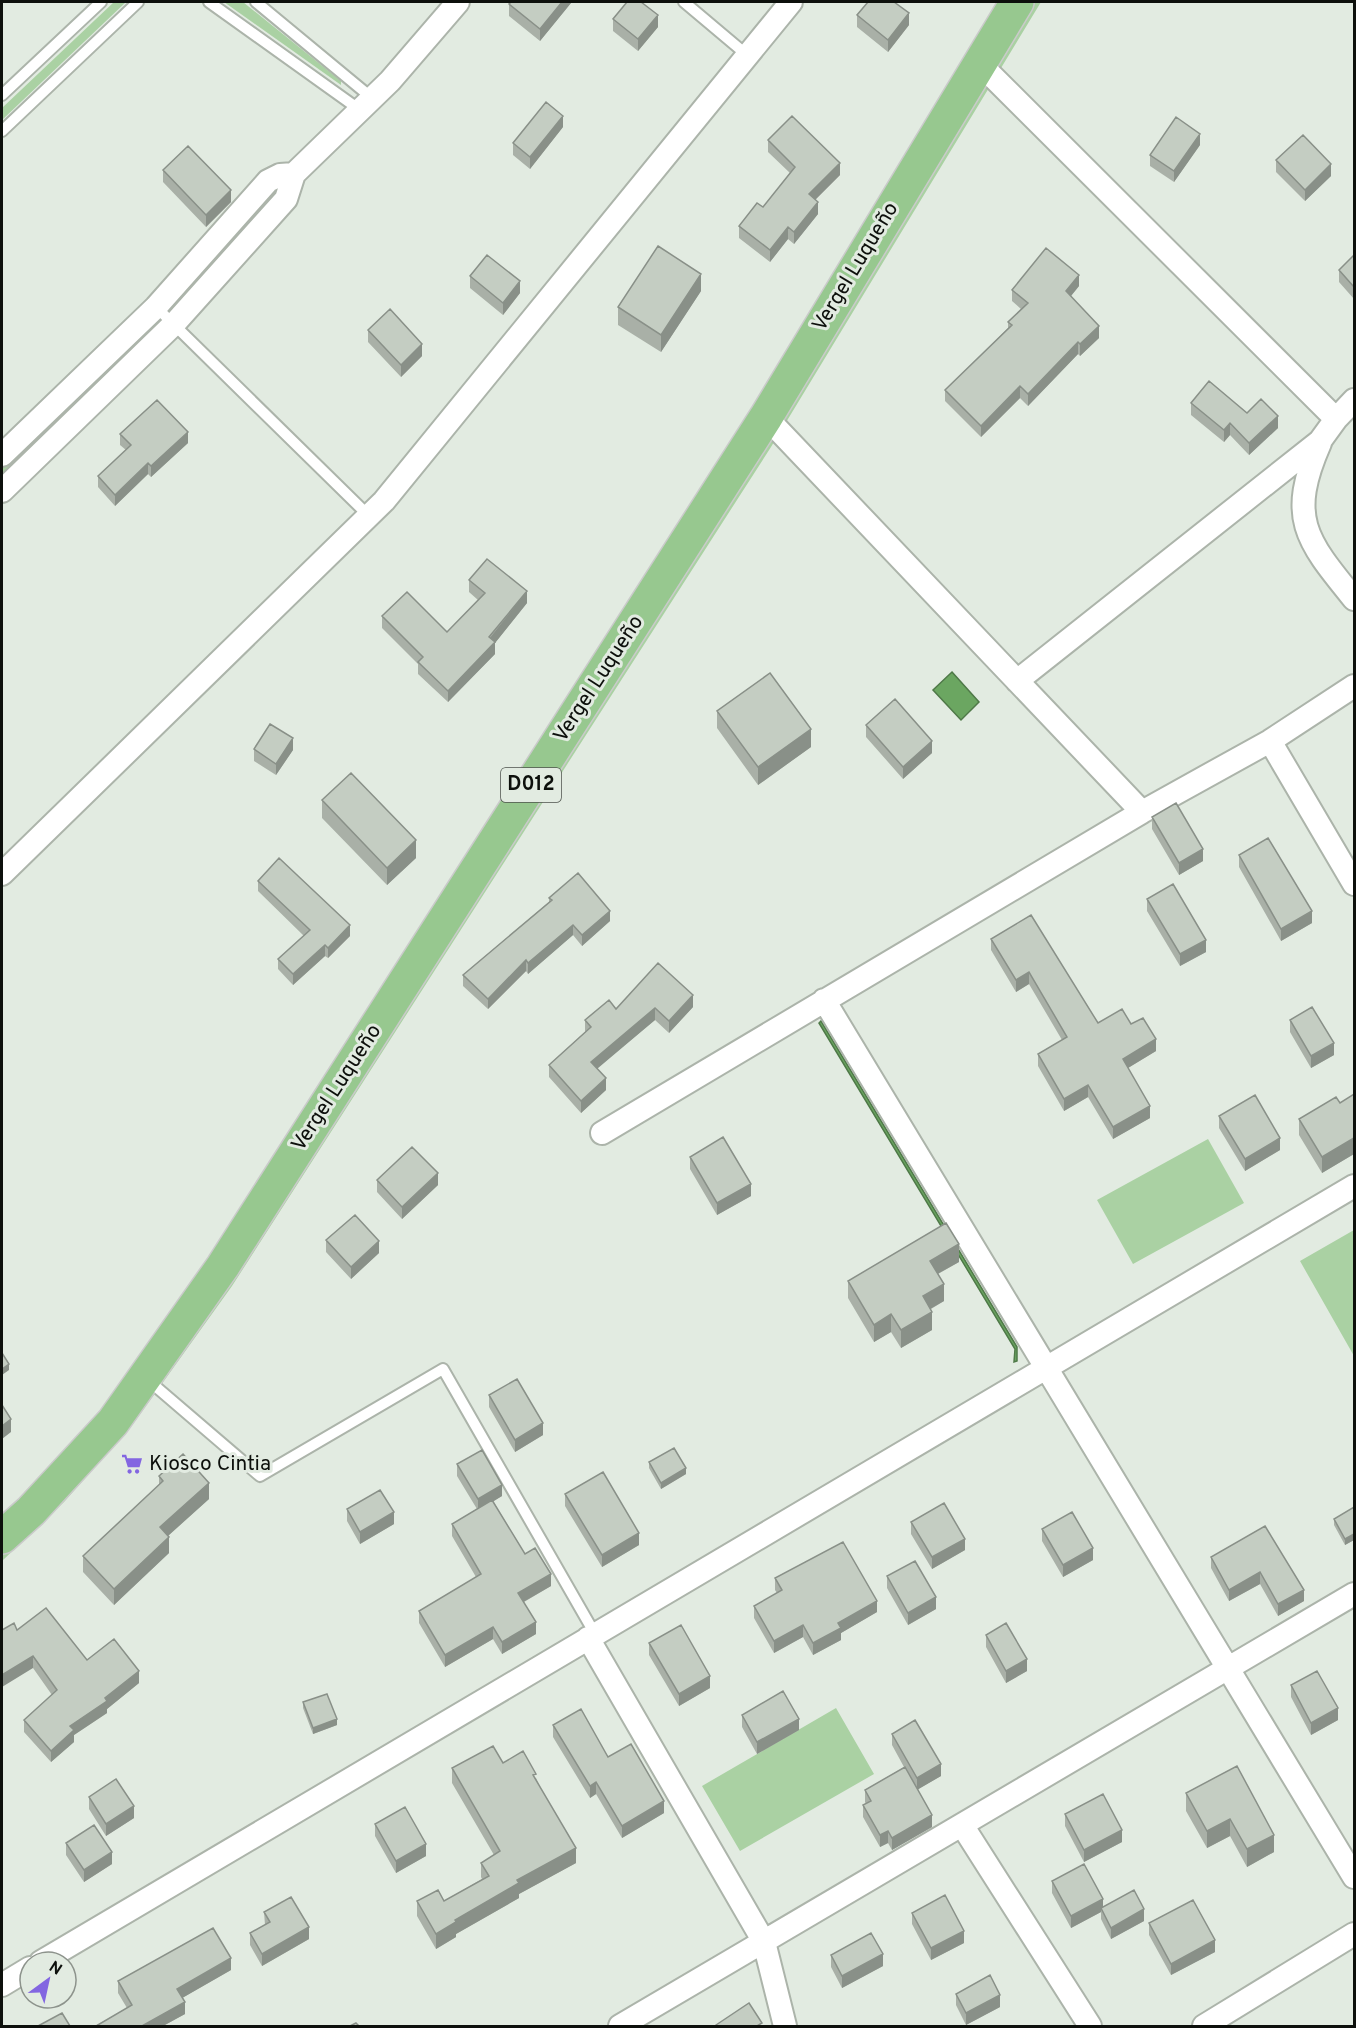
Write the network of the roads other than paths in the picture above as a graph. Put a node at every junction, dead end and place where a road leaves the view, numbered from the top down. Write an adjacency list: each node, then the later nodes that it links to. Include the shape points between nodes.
1 (101, 2): 11 (lane)
2 (138, 2): 13 (lane)
3 (210, 2): 12 (lane)
4 (256, 2): 12 (lane)
5 (458, 2): 12 (street)
6 (684, 2): 9 (lane)
7 (791, 2): 9 (street)
8 (1017, 2): 10 (main road, Vergel Luqueño / D012)
9 (747, 55): 23 (street)
10 (979, 63): 18 (main road, Vergel Luqueño / D012); 19 (street)
11 (2, 95)
12 (366, 104): 14 (street)
13 (2, 131)
14 (294, 174): 15 (street, via 268,181); 16 (street, via 286,199)
15 (156, 307): 16 (lane); 21 (street)
16 (174, 324): 22 (street); 23 (lane)
17 (1354, 400): 19 (street)
18 (766, 417): 25 (street); 35 (main road, Vergel Luqueño / D012, via 224,1266)
19 (1336, 419): 20 (street)
20 (1320, 441): 24 (street, via 1303,489 1304,517 1309,538 1321,559); 25 (street)
21 (2, 455)
22 (2, 491)
23 (369, 516): 29 (street)
24 (1354, 599)
25 (1017, 681): 28 (street)
26 (1354, 686): 27 (street)
27 (1270, 741): 28 (street); 30 (street)
28 (1142, 812): 31 (street)
29 (2, 874)
30 (1354, 884)
31 (824, 1000): 32 (street); 34 (street)
32 (602, 1133)
33 (1354, 1186): 34 (street)
34 (1046, 1368): 38 (street); 39 (street)
35 (146, 1377): 36 (main road, Vergel Luqueño / D012, via 113,1422); 38 (lane, via 260,1476 443,1369)
36 (2, 1537)
37 (1354, 1594): 39 (street)
38 (592, 1636): 43 (street); 44 (street)
39 (1227, 1668): 40 (street); 41 (street)
40 (962, 1825): 43 (street); 49 (street)
41 (1354, 1877)
42 (1354, 1934): 50 (street)
43 (764, 1942): 47 (street); 48 (street)
44 (60, 1950)
45 (18, 1975): 46 (street)
46 (2, 1985)
47 (620, 2026)
48 (785, 2026)
49 (1090, 2026)
50 (1204, 2026)

